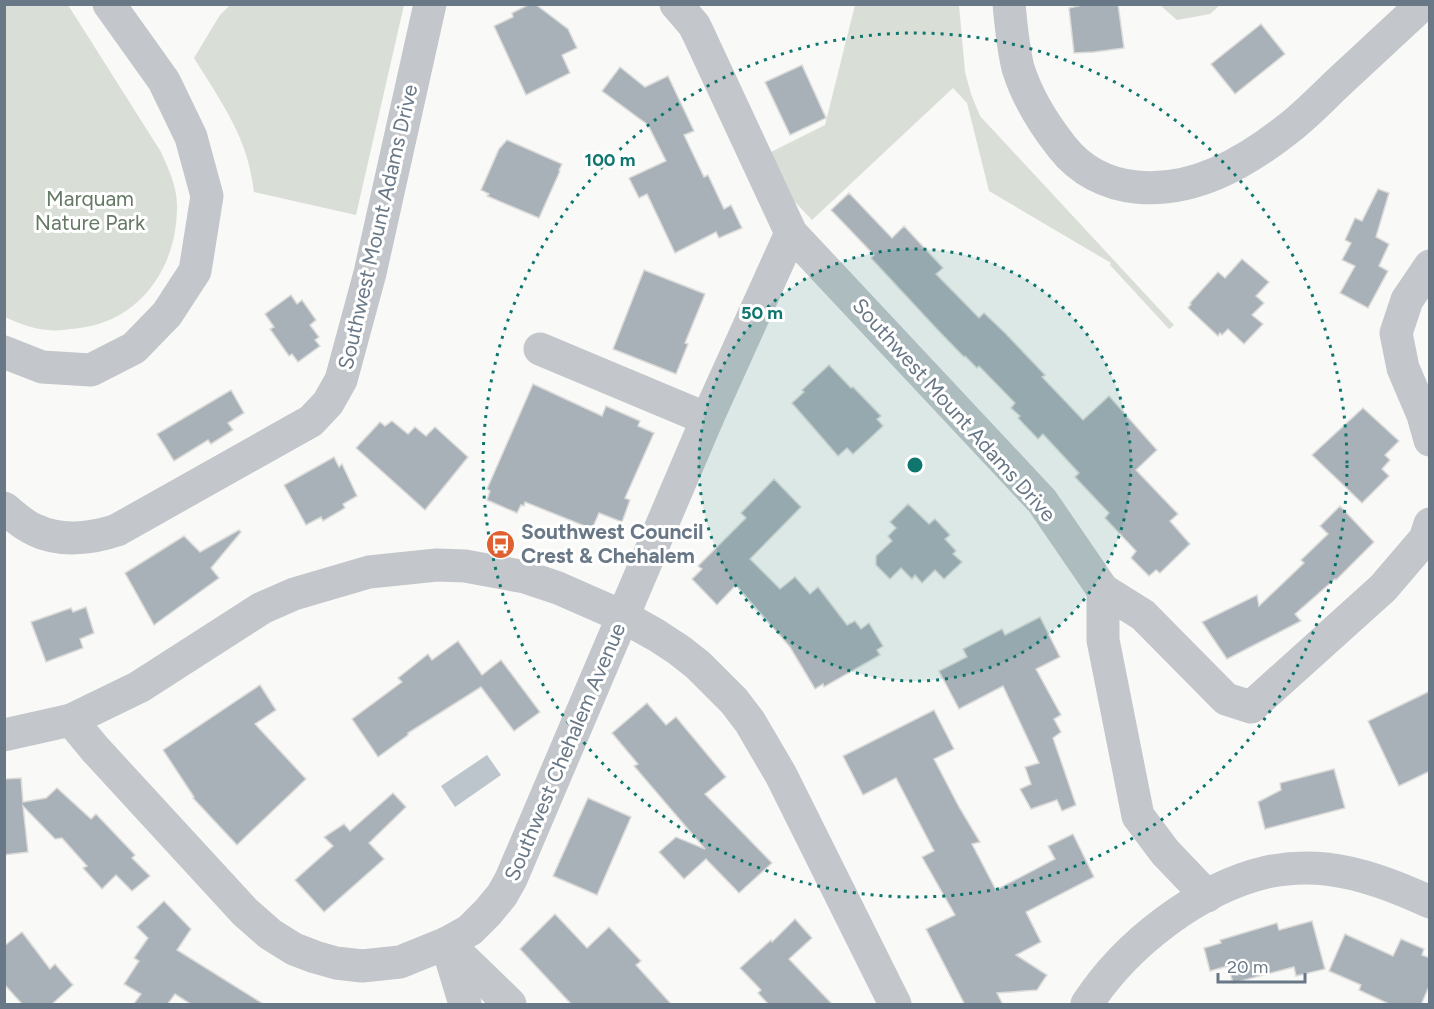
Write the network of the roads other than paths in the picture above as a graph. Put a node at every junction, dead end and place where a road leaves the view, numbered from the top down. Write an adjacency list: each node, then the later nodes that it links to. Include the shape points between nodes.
1 (109, 4): 9 (street, via 164,81 191,137 207,196 195,272 167,314 134,348 91,370 42,367)
2 (430, 4): 12 (street, Southwest Mount Adams Drive, via 370,273 341,380 328,403 311,421 104,535 55,537 34,530)
3 (676, 4): 6 (street, Southwest Mount Adams Drive, via 694,25)
4 (1009, 4): 5 (street, via 1018,67 1030,99 1072,159 1086,171 1123,186 1160,188 1227,169 1290,128)
5 (1423, 4)
6 (791, 233): 10 (street, Southwest Chehalem Avenue); 14 (street, Southwest Mount Adams Drive, via 1042,501)
7 (1430, 266): 11 (street, via 1407,300 1396,333 1403,368)
8 (540, 349): 10 (street)
9 (4, 352)
10 (706, 419): 15 (street, Southwest Chehalem Avenue)
11 (1430, 440)
12 (4, 508)
13 (1430, 524): 14 (street, via 1425,539 1383,588 1251,707 1226,699 1143,615)
14 (1103, 590): 18 (street, via 1103,640 1138,816 1165,852)
15 (624, 617): 16 (street, via 558,588 494,571 437,565 369,572 294,594 262,608 139,687); 20 (street, Southwest Chehalem Avenue, via 511,879 502,895 470,930); 23 (street, via 698,665 750,722 782,775)
16 (70, 720): 17 (street); 20 (street, Southwest Chehalem Avenue, via 245,912 294,949 336,963 362,966 400,962)
17 (4, 735)
18 (1207, 896): 19 (street, via 1240,880 1296,868 1358,875); 24 (street, via 1158,927 1134,948)
19 (1430, 902)
20 (447, 943): 21 (street); 22 (street)
21 (465, 1005)
22 (510, 1005)
23 (895, 1005)
24 (1087, 1005)

